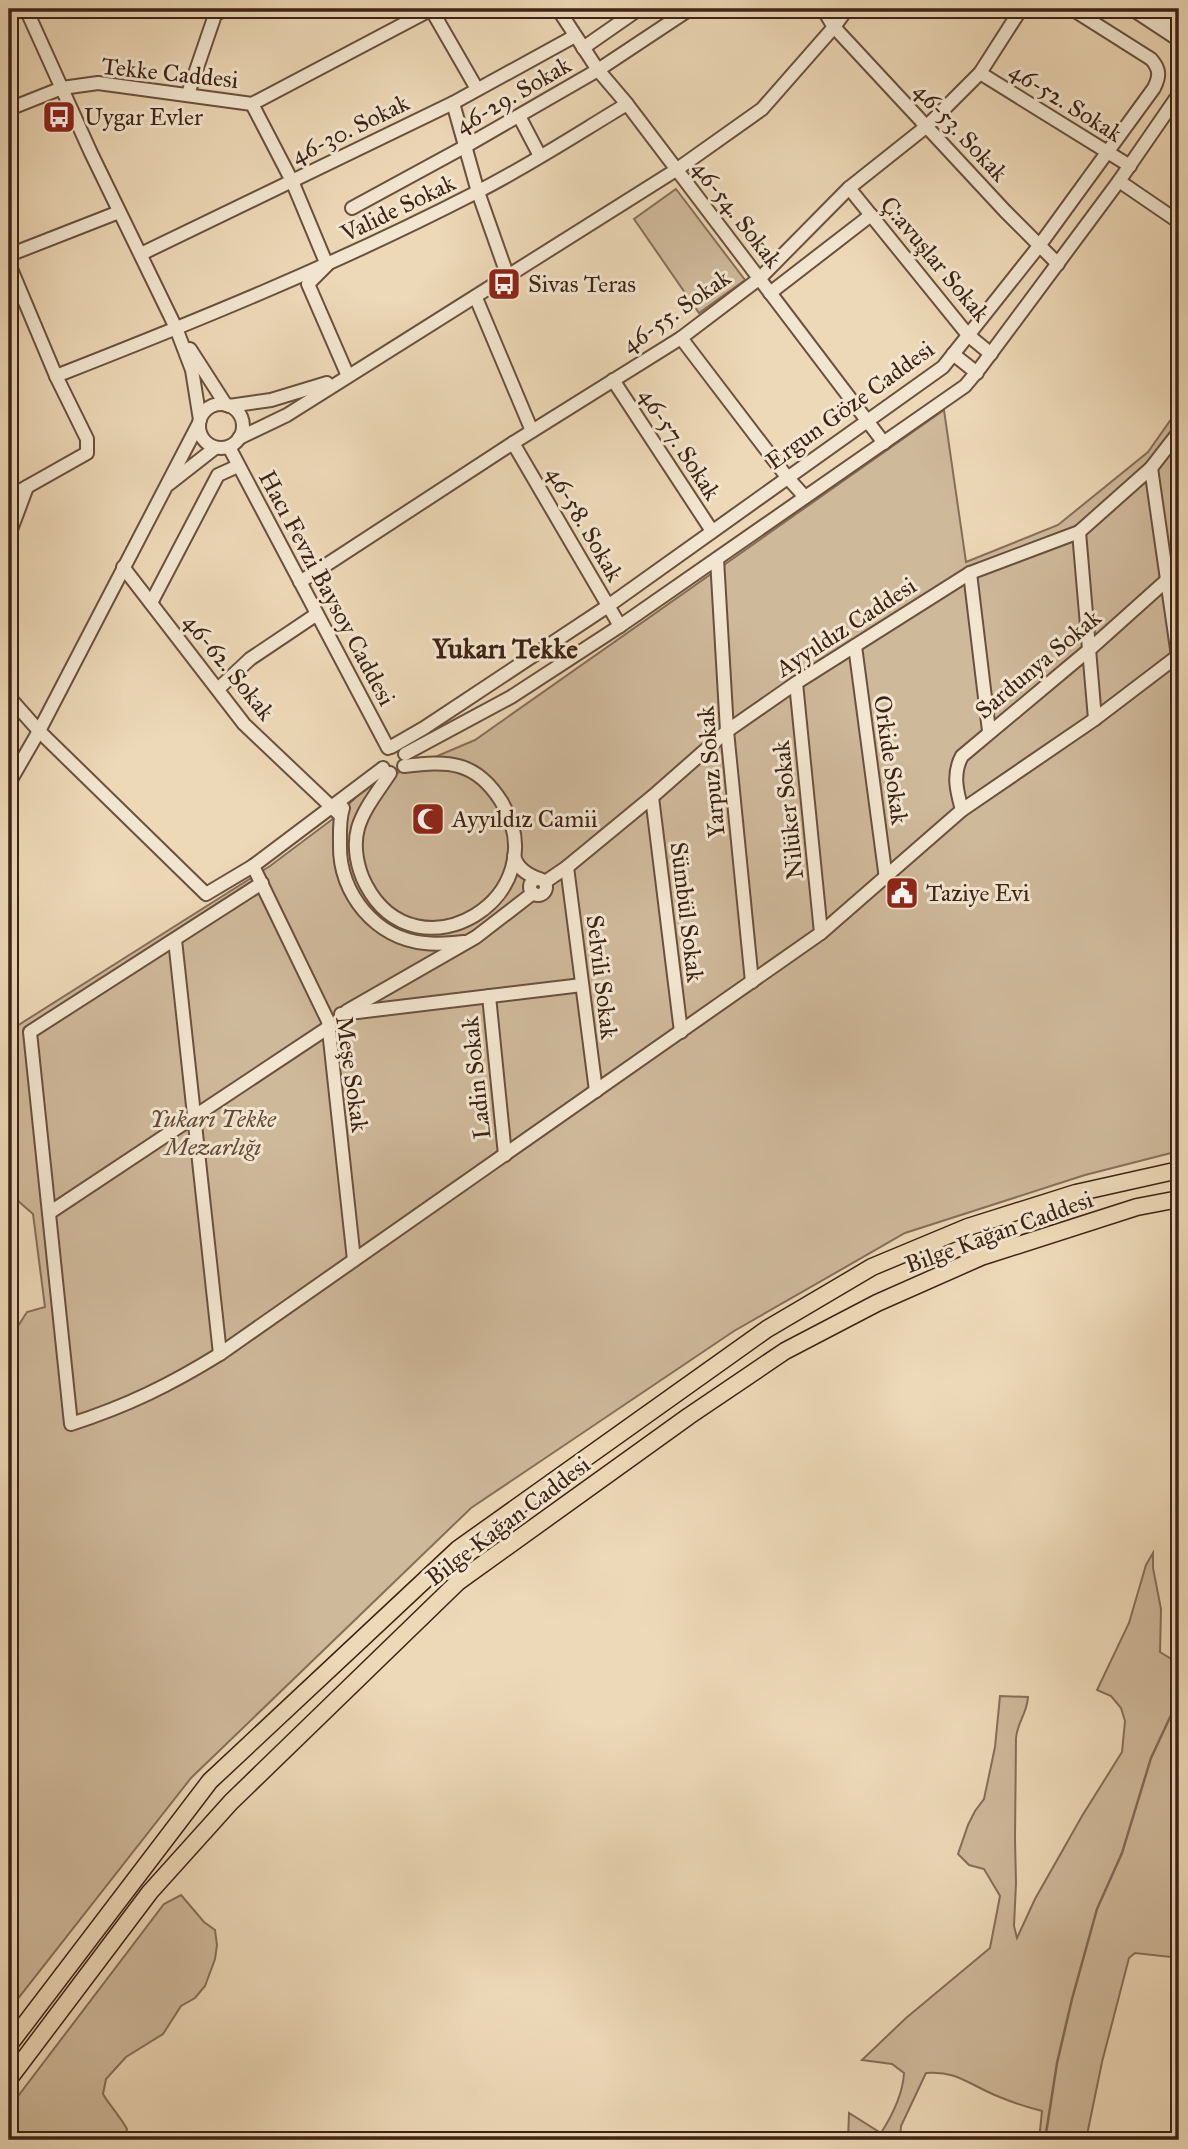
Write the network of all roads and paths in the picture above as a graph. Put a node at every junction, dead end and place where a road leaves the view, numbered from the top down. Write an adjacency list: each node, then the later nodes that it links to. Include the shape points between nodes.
1 (26, 9): 21 (street)
2 (35, 9): 21 (street)
3 (432, 9): 22 (street); 26 (street, Tekke Caddesi)
4 (558, 9): 16 (street, 46-54. Sokak)
5 (639, 9): 18 (street, 46-29. Sokak)
6 (690, 9): 19 (street, 46-29. Sokak)
7 (822, 9): 14 (street, 46-53. Sokak)
8 (847, 9): 14 (street)
9 (1021, 9): 20 (street, 46-55. Sokak)
10 (1072, 9): 32 (street, Ergun Göze Caddesi, via 1151,58 1158,69 1154,88)
11 (1132, 9): 17 (street)
12 (217, 11): 24 (street)
13 (1162, 15): 15 (street)
14 (834, 27): 30 (street, 46-53. Sokak); 35 (street, via 762,109)
15 (1179, 30)
16 (575, 36): 18 (street, 46-54. Sokak); 22 (street, 46-30. Sokak)
17 (1179, 40)
18 (583, 48): 19 (street, 46-54. Sokak)
19 (598, 69): 27 (street, 46-54. Sokak); 29 (street, 46-29. Sokak)
20 (980, 73): 30 (street, 46-55. Sokak); 32 (street, 46-52. Sokak)
21 (62, 89): 24 (street, Tekke Caddesi, via 97,83); 28 (street, Tekke Caddesi); 41 (street)
22 (477, 89): 25 (street, 46-30. Sokak)
23 (1179, 93): 34 (street, Ergun Göze Caddesi)
24 (188, 94): 26 (street, Tekke Caddesi)
25 (453, 103): 31 (street); 36 (street, 46-30. Sokak)
26 (252, 104): 36 (street)
27 (627, 104): 33 (street, Valide Sokak); 35 (street, 46-54. Sokak)
28 (9, 109)
29 (519, 116): 31 (street, 46-29. Sokak); 33 (street)
30 (927, 126): 38 (street, 46-55. Sokak); 44 (street, 46-53. Sokak)
31 (466, 146): 39 (street); 40 (street, 46-29. Sokak)
32 (1107, 153): 34 (street, 46-52. Sokak); 44 (street, Ergun Göze Caddesi)
33 (540, 156): 39 (street, Valide Sokak)
34 (1130, 166): 37 (street, Ergun Göze Caddesi)
35 (676, 170): 50 (street); 51 (street, 46-54. Sokak)
36 (292, 181): 45 (street, 46-30. Sokak); 49 (street)
37 (1119, 181): 43 (street); 48 (street, Ergun Göze Caddesi)
38 (849, 188): 42 (street, Ç:avuşlar Sokak); 51 (street, 46-55. Sokak)
39 (478, 192): 49 (street, Valide Sokak); 50 (street)
40 (352, 208)
41 (119, 212): 45 (street); 46 (street)
42 (871, 215): 52 (street); 55 (street, Ç:avuşlar Sokak)
43 (1179, 222)
44 (1039, 246): 48 (street, 46-53. Sokak); 55 (street, Ergun Göze Caddesi)
45 (141, 254): 54 (street)
46 (9, 255)
47 (9, 264): 60 (street)
48 (1058, 264): 58 (street, Ergun Göze Caddesi)
49 (327, 265): 54 (street, Valide Sokak); 61 (street, via 308,284)
50 (508, 277): 53 (street)
51 (760, 278): 52 (street, 46-54. Sokak); 56 (street, 46-55. Sokak)
52 (771, 293): 64 (street, 46-54. Sokak)
53 (475, 298): 61 (street); 66 (street)
54 (176, 328): 60 (street, Valide Sokak); 63 (street); 65 (street, via 192,370)
55 (968, 335): 57 (street, Ergun Göze Caddesi); 58 (street, Ç:avuşlar Sokak)
56 (681, 338): 62 (street, 46-55. Sokak); 75 (street)
57 (953, 354): 59 (street); 64 (street, Ergun Göze Caddesi, via 943,367)
58 (991, 354): 59 (street, Ergun Göze Caddesi)
59 (977, 373): 70 (street, Ergun Göze Caddesi)
60 (56, 376): 76 (street, via 87,439 87,453)
61 (348, 376): 63 (street, via 271,400); 68 (street, via 288,415)
62 (613, 380): 66 (street, 46-55. Sokak); 80 (street, 46-57. Sokak)
63 (227, 405): 65 (street, via 210,407); 68 (street, via 242,421)
64 (867, 419): 70 (street, 46-54. Sokak); 75 (street, Ergun Göze Caddesi)
65 (199, 421): 72 (street, via 202,438); 77 (street)
66 (532, 431): 69 (street, 46-55. Sokak)
67 (1179, 432): 74 (street, Ayyıldız Caddesi)
68 (239, 438): 71 (street)
69 (513, 443): 88 (street, 46-55. Sokak); 90 (street, 46-58. Sokak)
70 (884, 443): 79 (street, Ergun Göze Caddesi)
71 (229, 447): 72 (street); 73 (street, Hacı Fevzi Baysoy Caddesi)
72 (215, 448): 77 (street)
73 (238, 466): 88 (street, Hacı Fevzi Baysoy Caddesi); 89 (street, via 218,475)
74 (1151, 468): 81 (street, Ayyıldız Caddesi); 87 (street)
75 (787, 477): 79 (street); 80 (street, Ergun Göze Caddesi)
76 (27, 487): 78 (street); 82 (street)
77 (164, 489): 85 (street)
78 (9, 497)
79 (805, 498): 83 (street, Ergun Göze Caddesi)
80 (712, 531): 90 (street, Ergun Göze Caddesi)
81 (1079, 531): 86 (street, Ayyıldız Caddesi); 94 (street)
82 (9, 535)
83 (717, 559): 92 (street, Ergun Göze Caddesi); 105 (street, Yarpuz Sokak)
84 (1179, 564): 87 (street, Sardunya Sokak)
85 (123, 567): 89 (street, 46-62. Sokak); 104 (street)
86 (970, 573): 93 (street, Ayyıldız Caddesi); 106 (street)
87 (1167, 580): 94 (street, Sardunya Sokak); 95 (street)
88 (300, 582): 91 (street, Hacı Fevzi Baysoy Caddesi)
89 (151, 603): 98 (street, 46-62. Sokak)
90 (608, 606): 92 (street, 46-58. Sokak); 96 (street, Ergun Göze Caddesi)
91 (317, 614): 98 (street, via 250,659); 107 (street, Hacı Fevzi Baysoy Caddesi)
92 (620, 626): 101 (street, Ergun Göze Caddesi)
93 (855, 646): 97 (street, Ayyıldız Caddesi); 118 (street, Orkide Sokak)
94 (1090, 649): 103 (street); 106 (street, Sardunya Sokak)
95 (1179, 655): 103 (street)
96 (500, 678): 99 (street, Ergun Göze Caddesi); 101 (street)
97 (796, 683): 105 (street, Ayyıldız Caddesi); 121 (street, Nilüker Sokak)
98 (218, 690): 113 (street, 46-62. Sokak, via 244,724)
99 (480, 691): 102 (street); 107 (street, Ergun Göze Caddesi)
100 (9, 697): 104 (street)
101 (511, 697): 102 (street, Ergun Göze Caddesi)
102 (491, 708): 108 (street, Ergun Göze Caddesi)
103 (1095, 719): 112 (street)
104 (39, 731): 110 (street); 115 (street, via 206,894)
105 (727, 731): 111 (street, Ayyıldız Caddesi); 124 (street, Yarpuz Sokak)
106 (989, 732): 112 (street, Sardunya Sokak, via 957,764)
107 (389, 747): 108 (street, via 398,748); 109 (street, via 380,756)
108 (405, 760): 109 (street, via 397,772); 114 (street, via 457,765 485,780 512,825)
109 (386, 770): 113 (street, via 347,794); 117 (street, via 356,837 362,876 387,911 421,926 454,925 489,906)
110 (9, 783)
111 (652, 797): 116 (street, Ayyıldız Caddesi); 129 (street, Sümbül Sokak)
112 (962, 810): 118 (street)
113 (336, 811): 115 (street); 123 (street, via 345,880 353,898 374,921 396,936 424,944)
114 (514, 856): 117 (street); 120 (street)
115 (253, 866): 119 (street, Meşe Sokak)
116 (567, 867): 120 (street, Ayyıldız Caddesi); 125 (street, Selvili Sokak)
117 (508, 879): 120 (street)
118 (886, 879): 121 (street)
119 (262, 883): 122 (street); 128 (street, Meşe Sokak)
120 (537, 884): 123 (street, Ayyıldız Caddesi)
121 (821, 933): 124 (street)
122 (175, 940): 131 (street); 135 (street, via 30,1032)
123 (468, 942): 127 (street, Ayyıldız Caddesi)
124 (752, 982): 129 (street)
125 (582, 985): 126 (street); 130 (street, Selvili Sokak)
126 (489, 996): 127 (street); 132 (street, Ladin Sokak)
127 (341, 1014): 128 (street, Ayyıldız Caddesi)
128 (329, 1024): 131 (street, Ayyıldız Caddesi); 136 (street, Meşe Sokak)
129 (681, 1032): 130 (street)
130 (596, 1091): 132 (street)
131 (194, 1117): 135 (street, Ayyıldız Caddesi); 137 (street)
132 (505, 1155): 136 (street)
133 (1179, 1170): 138 (main road, Bilge Kağan Caddesi, via 1076,1193 968,1227 872,1267 767,1329 458,1549 210,1782)
134 (1179, 1199): 139 (main road, Bilge Kağan Caddesi, via 981,1257 785,1351 458,1582 231,1802 150,1892)
135 (49, 1213): 137 (street, via 71,1424 150,1394)
136 (354, 1260): 137 (street)
137 (220, 1354)
138 (9, 2045)
139 (9, 2079)

